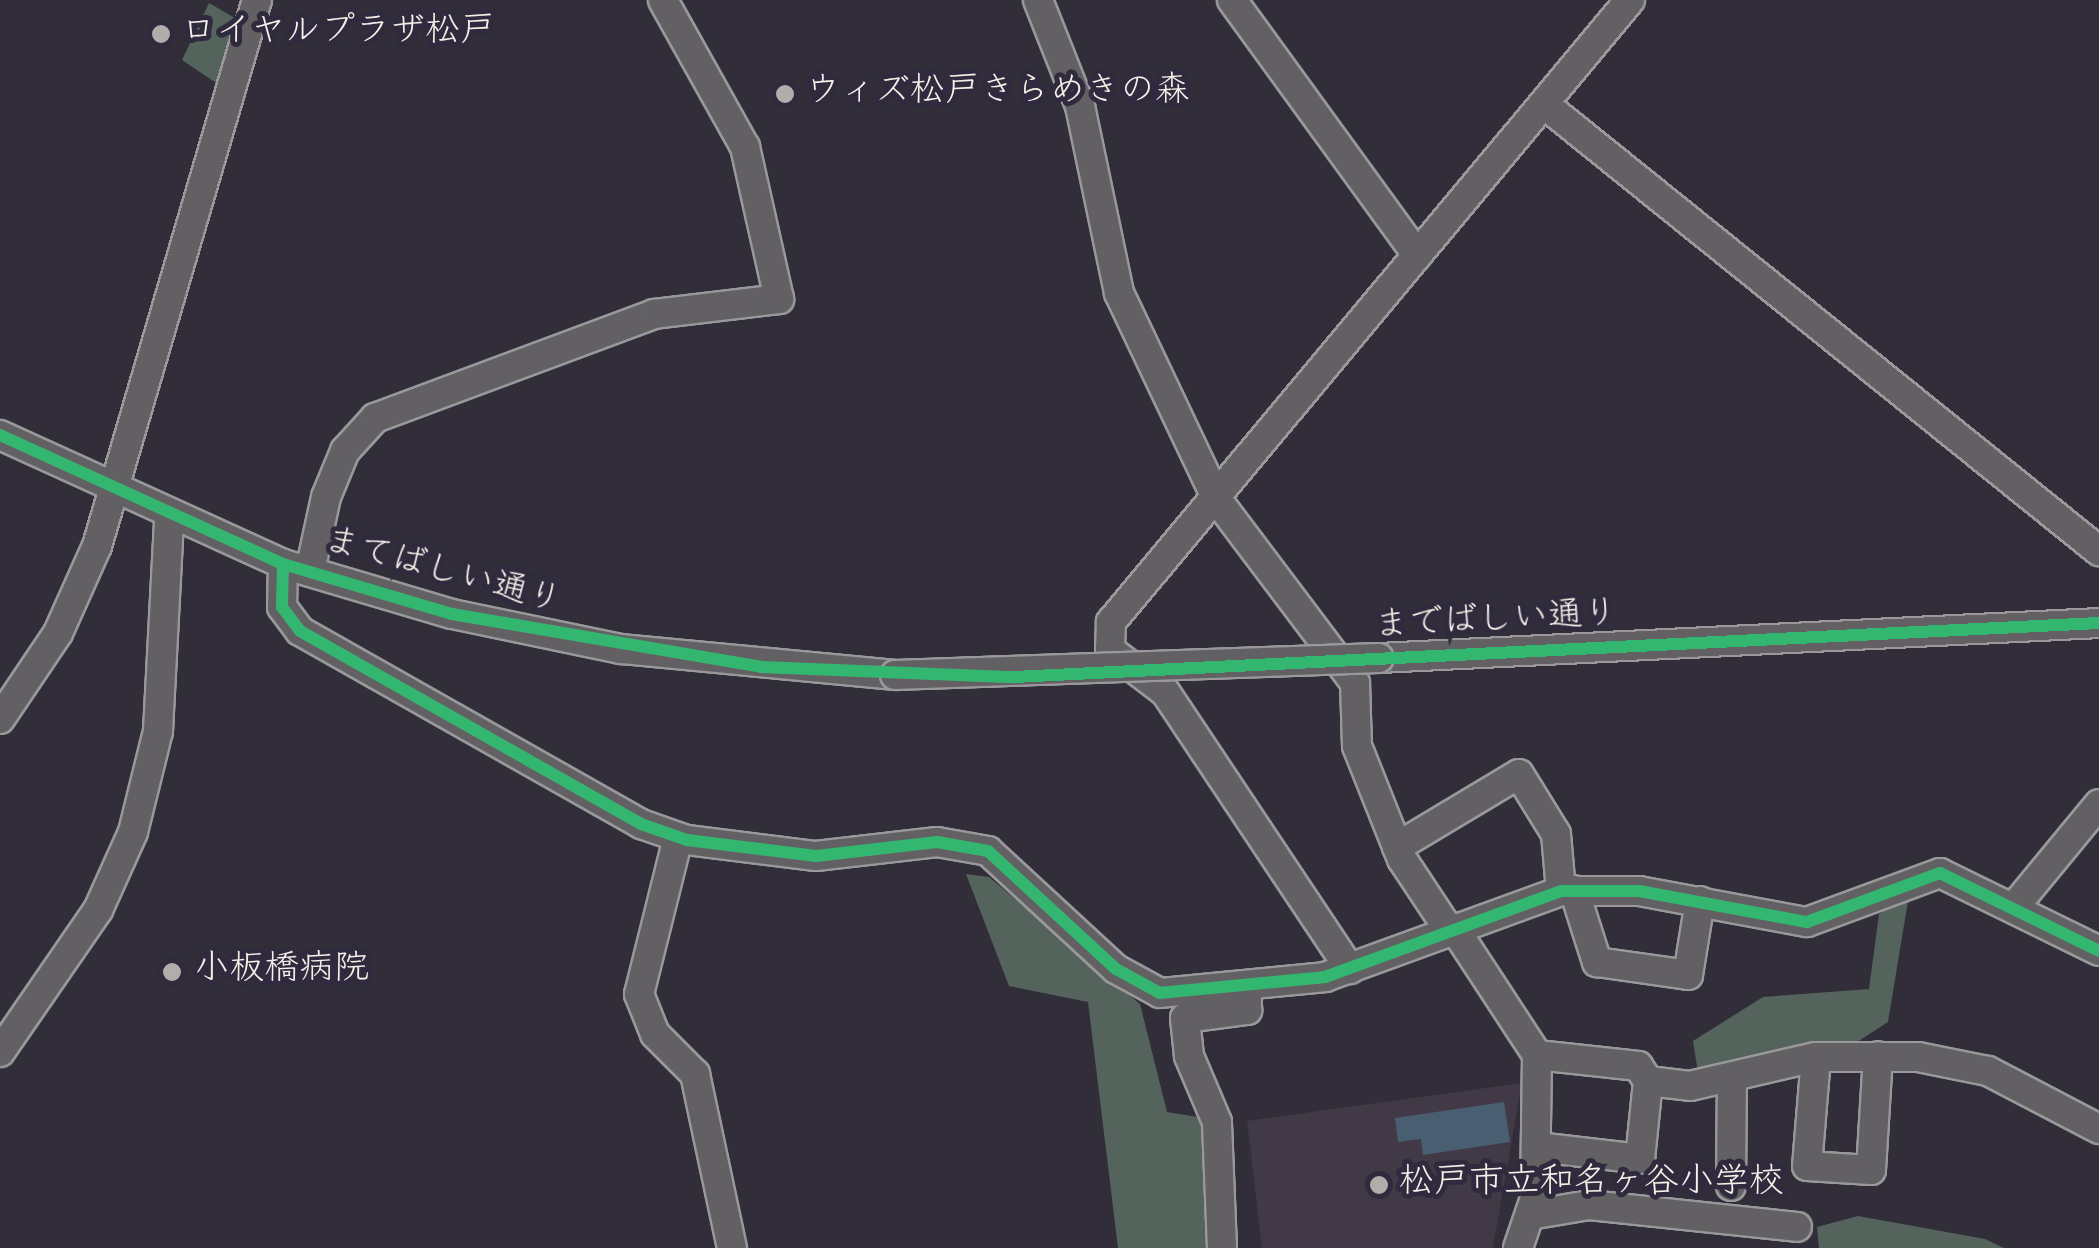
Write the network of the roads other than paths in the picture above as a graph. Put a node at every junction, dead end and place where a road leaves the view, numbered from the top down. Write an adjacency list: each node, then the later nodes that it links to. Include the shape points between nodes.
1 (257, 0): 9 (street)
2 (663, 0): 13 (street, via 745,146 779,299 654,314 375,418 339,466)
3 (1038, 0): 10 (street, via 1080,106 1119,293)
4 (1232, 0): 7 (street)
5 (1630, 0): 6 (street)
6 (1544, 104): 7 (street); 12 (street)
7 (1418, 256): 10 (street)
8 (0, 435): 9 (street, まてばしい通り)
9 (112, 493): 11 (street, まてばしい通り); 16 (street, via 78,593)
10 (1217, 498): 19 (street, via 1355,683 1357,746); 25 (street, via 1110,622 1110,650 1165,692)
11 (168, 518): 13 (street, まてばしい通り); 27 (street, via 158,731 133,832 81,938)
12 (2099, 551)
13 (296, 567): 15 (street, まてばしい通り, via 620,649); 18 (street, via 282,607 300,631)
14 (2099, 623): 15 (street, までばしい通り, bridge)
15 (896, 675)
16 (0, 718)
17 (2099, 804): 22 (street)
18 (678, 838): 26 (street, via 816,856 961,843 1002,860 1136,984 1175,994); 38 (street, via 639,994 655,1034 695,1074)
19 (1396, 847): 20 (street, via 1518,774 1556,834); 23 (street)
20 (1568, 891): 21 (street); 21 (street, via 1597,962 1688,976); 23 (street)
21 (1700, 901): 22 (street, via 1807,922 1940,873)
22 (2016, 906): 24 (street)
23 (1452, 929): 25 (street); 28 (street)
24 (2099, 951)
25 (1350, 969): 26 (street)
26 (1247, 990): 39 (street, via 1247,1010 1185,1018 1189,1056 1217,1122)
27 (0, 1052)
28 (1537, 1056): 32 (street, via 1638,1066); 34 (street)
29 (1878, 1056): 30 (street); 30 (street, via 1871,1170 1806,1166); 33 (street, via 1988,1071)
30 (1816, 1058): 31 (street)
31 (1732, 1080): 32 (street); 35 (street)
32 (1648, 1082): 34 (street, via 1640,1160)
33 (2099, 1130)
34 (1537, 1148): 36 (street)
35 (1731, 1186)
36 (1530, 1214): 37 (street, via 1589,1205); 40 (street)
37 (1797, 1227)
38 (732, 1248)
39 (1222, 1248)
40 (1518, 1248)

